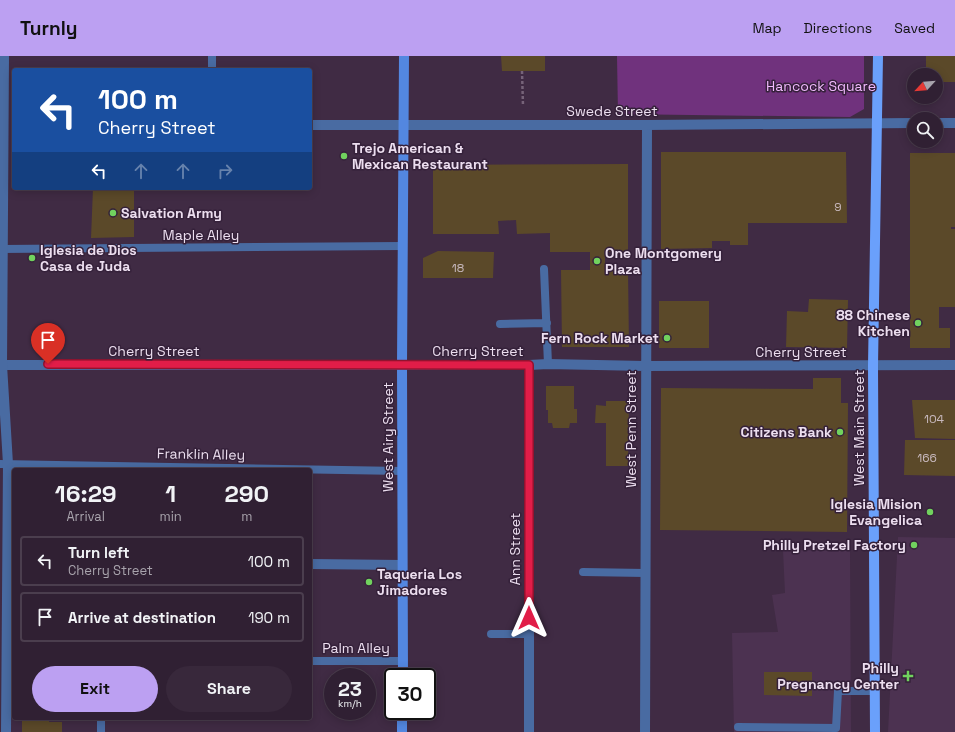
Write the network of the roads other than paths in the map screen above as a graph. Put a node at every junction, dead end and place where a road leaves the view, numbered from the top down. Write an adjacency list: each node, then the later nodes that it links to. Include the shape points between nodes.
1 (4, 56): 10 (street)
2 (212, 56): 5 (lane)
3 (404, 56): 12 (main road, West Airy Street)
4 (878, 56): 6 (main road, West Main Street)
5 (212, 68)
6 (878, 123): 7 (street, Swede Street); 13 (street, Swede Street); 25 (main road, West Main Street)
7 (907, 123)
8 (943, 123): 9 (street)
9 (955, 123)
10 (6, 125): 15 (street)
11 (312, 125): 12 (street, Swede Street)
12 (404, 126): 13 (street, Swede Street); 14 (main road, West Airy Street)
13 (647, 126): 24 (street, West Penn Street)
14 (402, 246): 15 (lane, Maple Alley); 21 (main road, West Airy Street)
15 (2, 249): 19 (street)
16 (544, 269): 17 (lane)
17 (547, 323): 18 (lane); 20 (lane)
18 (500, 324)
19 (1, 364): 21 (street, Cherry Street); 26 (street)
20 (548, 364): 22 (street, Cherry Street); 24 (street, Cherry Street)
21 (402, 365): 22 (street, Cherry Street); 29 (main road, West Airy Street)
22 (529, 365): 36 (street, Ann Street)
23 (955, 365): 25 (street, Cherry Street)
24 (646, 366): 25 (street, Cherry Street); 34 (street, West Penn Street)
25 (873, 366): 41 (main road, West Main Street)
26 (4, 464): 27 (lane, Franklin Alley); 30 (street)
27 (98, 468)
28 (312, 470): 29 (lane, Franklin Alley)
29 (402, 471): 32 (main road, West Airy Street)
30 (11, 559): 37 (street)
31 (312, 564): 32 (street)
32 (402, 565): 39 (main road, West Airy Street)
33 (583, 572): 34 (lane)
34 (645, 573): 50 (street, West Penn Street)
35 (491, 634): 36 (lane)
36 (529, 634): 49 (street, Ann Street)
37 (10, 659): 46 (street)
38 (312, 661): 39 (lane, Palm Alley)
39 (403, 661): 40 (main road, West Airy Street)
40 (403, 668)
41 (875, 691): 45 (lane, via 838,692 836,728); 51 (main road, West Main Street)
42 (101, 720): 47 (lane)
43 (402, 720): 48 (main road)
44 (738, 727): 45 (lane)
45 (770, 730)
46 (6, 732)
47 (101, 732)
48 (402, 732)
49 (529, 732)
50 (644, 732)
51 (875, 732)

